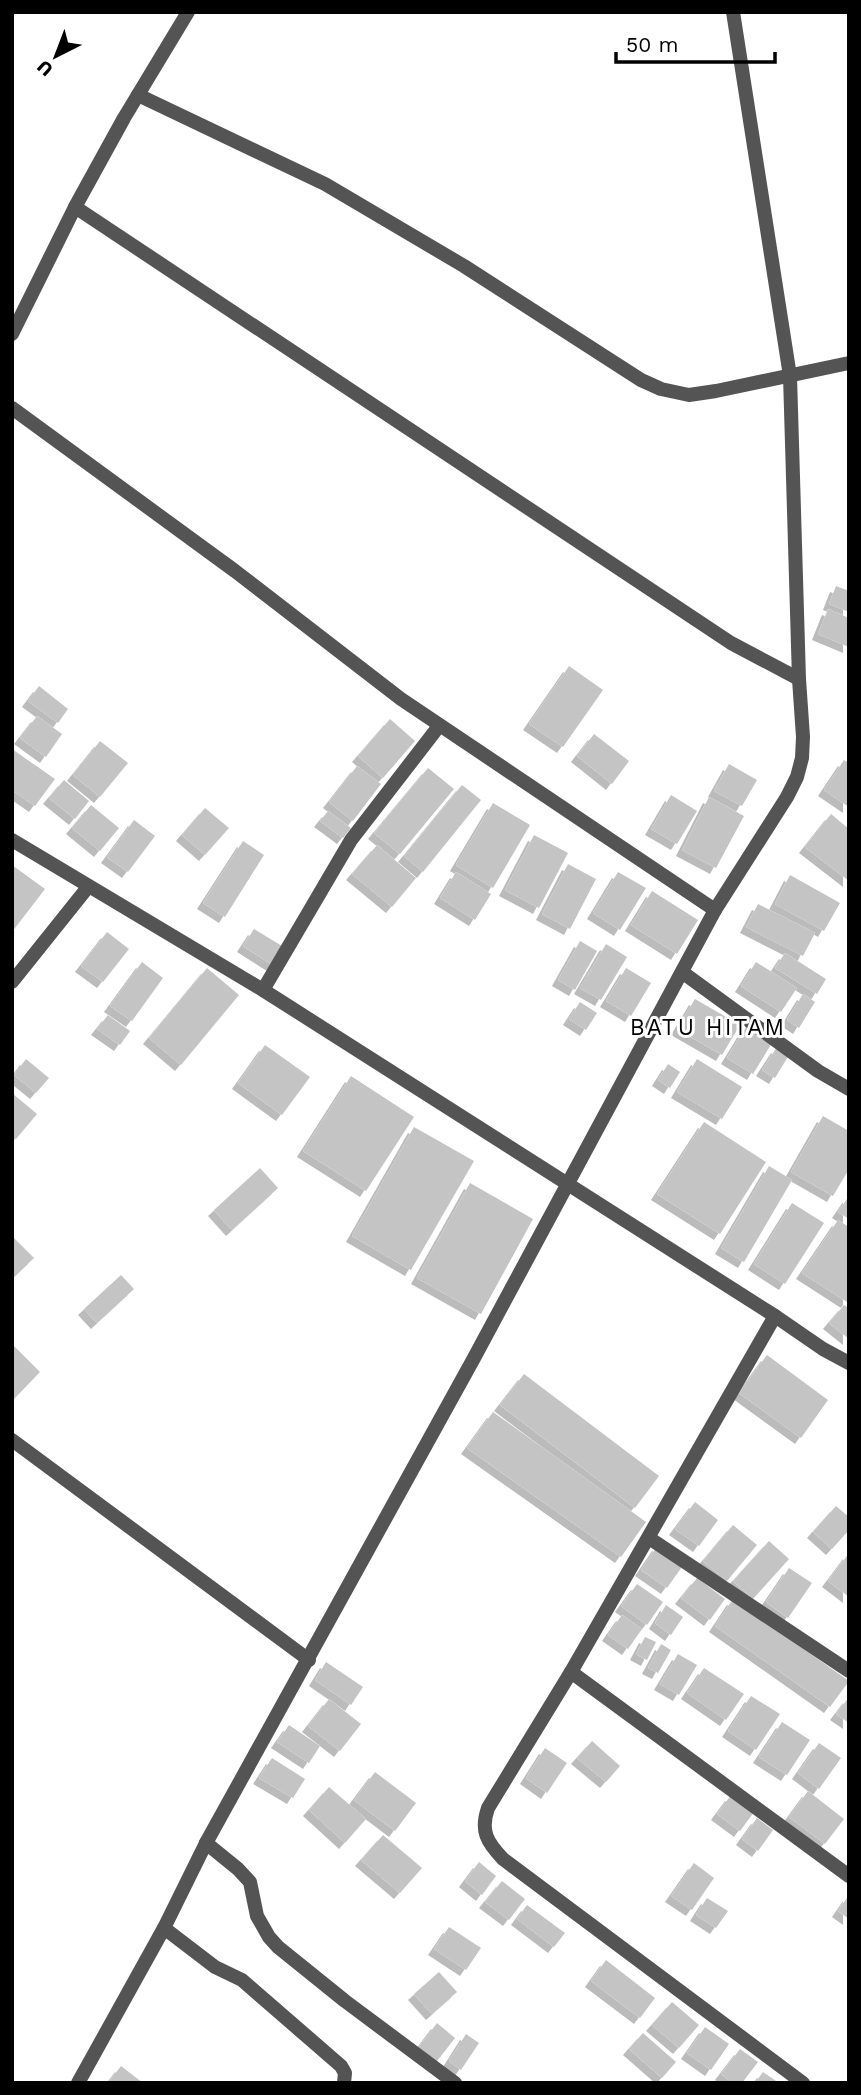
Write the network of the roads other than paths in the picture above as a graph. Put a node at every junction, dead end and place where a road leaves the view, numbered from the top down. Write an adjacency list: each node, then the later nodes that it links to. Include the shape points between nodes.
1 (188, 12): 3 (street)
2 (733, 12): 7 (street)
3 (138, 95): 4 (street); 7 (street, via 325,184 661,389 689,395)
4 (75, 207): 5 (street); 9 (street, via 719,635)
5 (12, 334)
6 (849, 363): 7 (street)
7 (790, 376): 9 (street)
8 (12, 408): 10 (street)
9 (799, 679): 13 (street, via 803,737 797,777)
10 (439, 726): 13 (street); 16 (street, via 351,840)
11 (12, 841): 12 (street)
12 (88, 887): 15 (street); 16 (street)
13 (715, 910): 14 (street)
14 (682, 972): 17 (street); 18 (street)
15 (12, 982)
16 (263, 990): 18 (street)
17 (849, 1089)
18 (567, 1185): 19 (street); 23 (street)
19 (775, 1316): 20 (street); 22 (street)
20 (849, 1363)
21 (12, 1440): 23 (street)
22 (649, 1538): 24 (street); 25 (street)
23 (309, 1660): 26 (street)
24 (849, 1671)
25 (571, 1672): 27 (street); 32 (street, via 488,1808 484,1834 503,1859)
26 (206, 1843): 28 (street); 31 (street, via 250,1882 257,1916 278,1947)
27 (849, 1876)
28 (164, 1928): 29 (street); 30 (street, via 215,1968 260,1994 341,2066)
29 (78, 2083)
30 (344, 2083)
31 (455, 2083)
32 (803, 2083)

